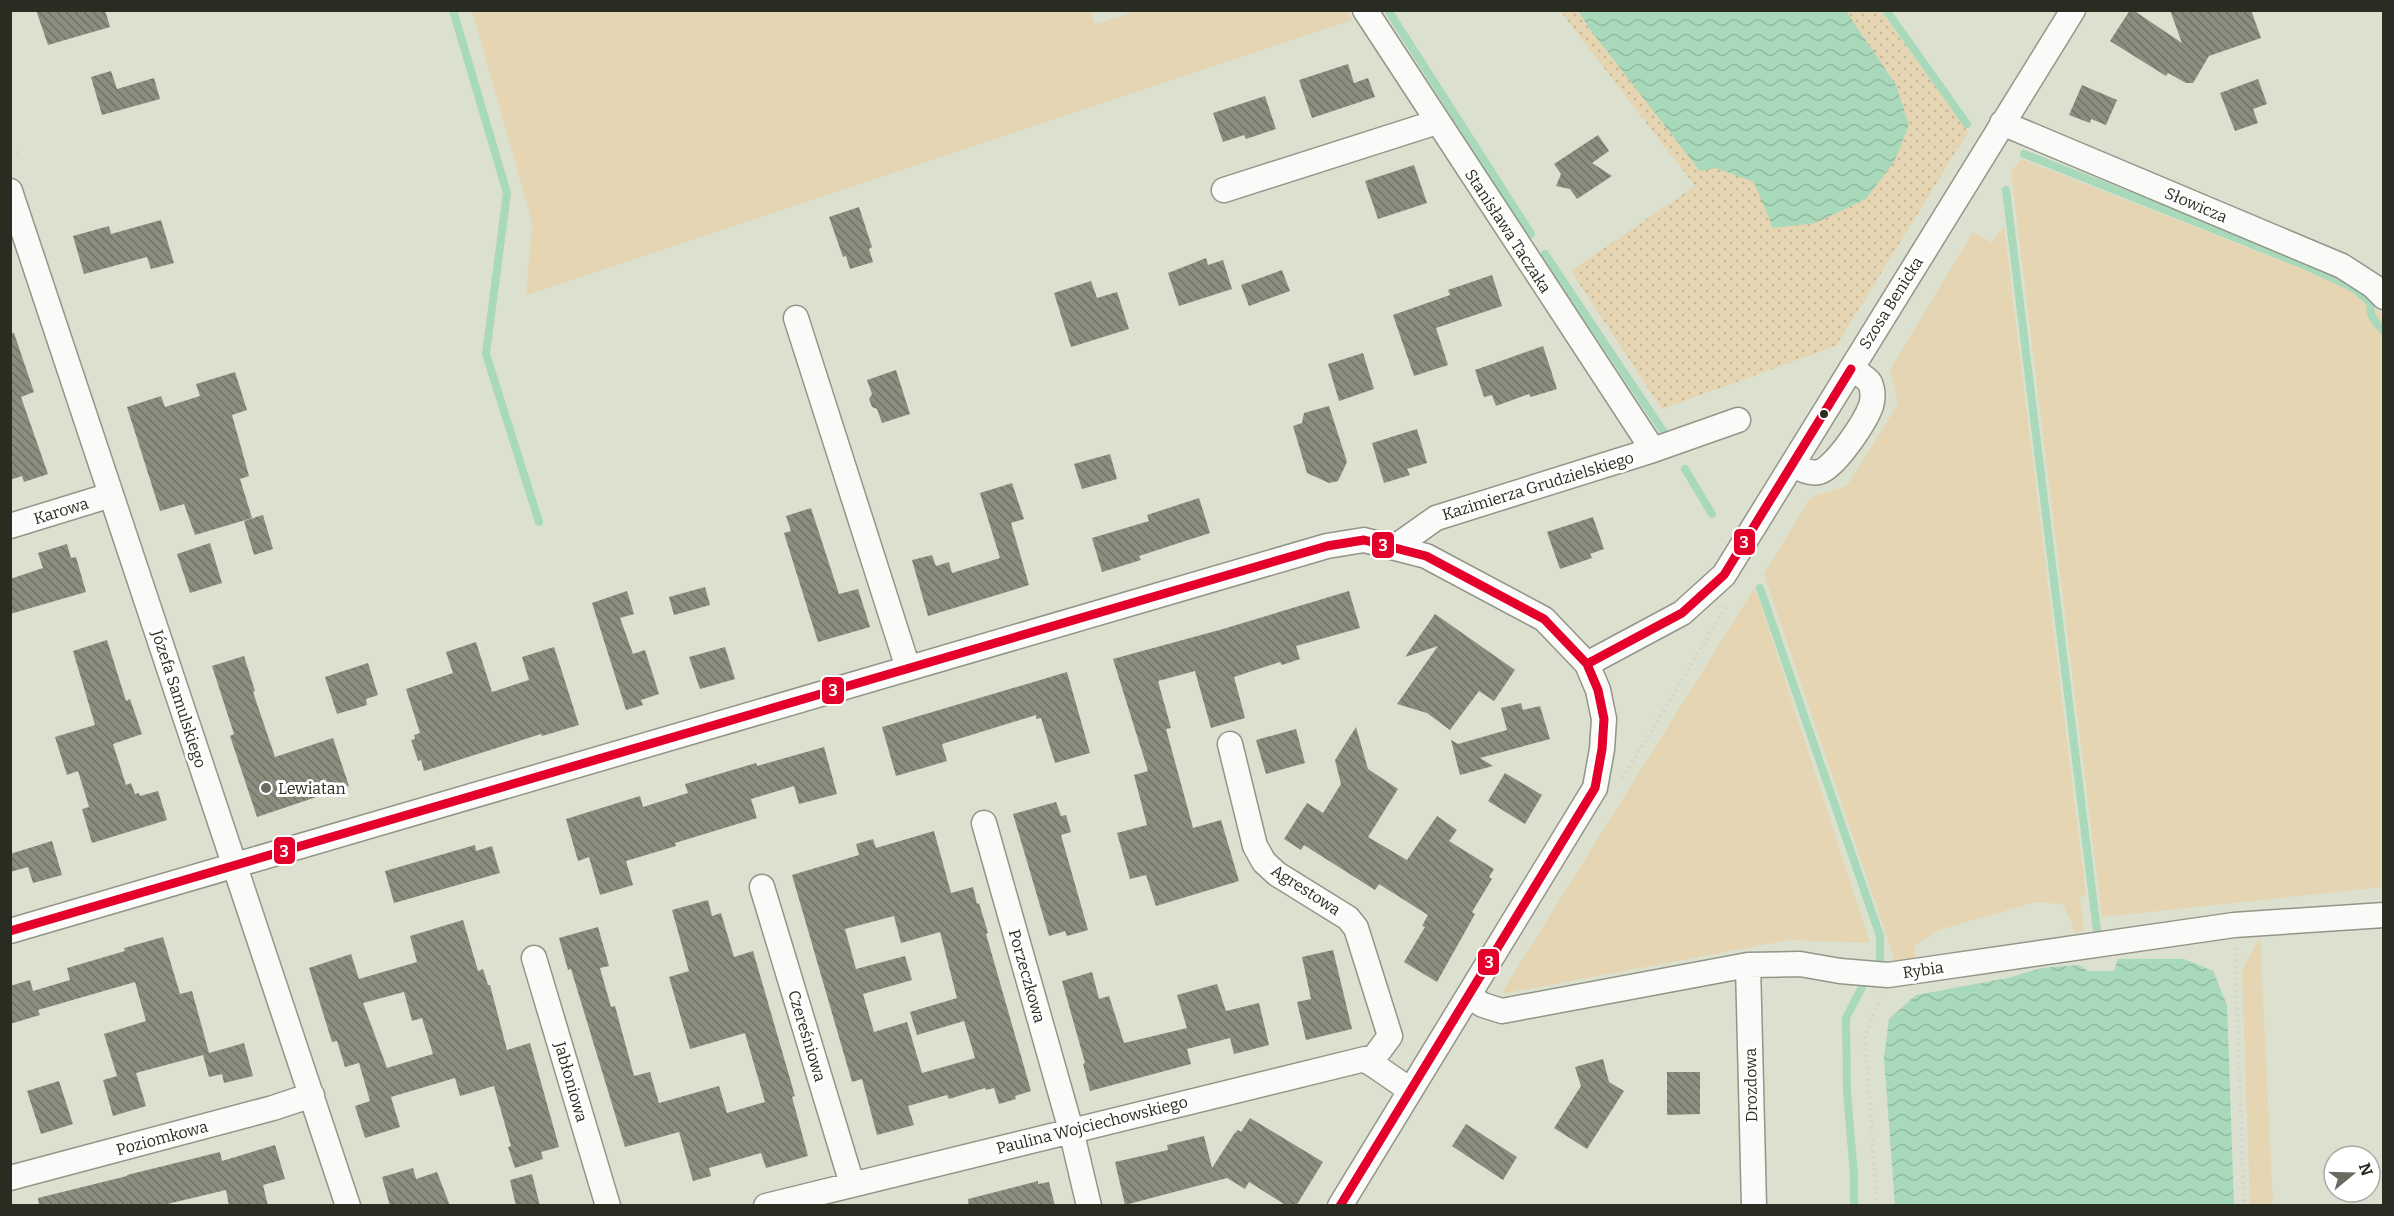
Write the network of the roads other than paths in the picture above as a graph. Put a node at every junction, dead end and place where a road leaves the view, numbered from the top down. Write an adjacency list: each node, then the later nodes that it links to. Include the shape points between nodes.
1 (1365, 10): 3 (street, Stanisława Taczaka)
2 (2073, 10): 4 (street, Szosa Benicka)
3 (1437, 122): 5 (street); 11 (street, Stanisława Taczaka)
4 (1999, 127): 7 (street, Słowicza, via 2342,266); 9 (street, Szosa Benicka)
5 (1224, 190)
6 (10, 191): 13 (street, Józefa Samulskiego)
7 (2384, 297)
8 (796, 318): 17 (street)
9 (1851, 369): 12 (street, Szosa Benicka); 12 (street, via 1870,383 1870,407 1829,468 1807,472)
10 (1738, 420): 11 (street, Kazimierza Grudzielskiego)
11 (1653, 450): 15 (street, Kazimierza Grudzielskiego, via 1436,518)
12 (1793, 464): 16 (street, Szosa Benicka, via 1724,575 1682,613)
13 (111, 495): 14 (street, Karowa); 20 (street, Józefa Samulskiego)
14 (10, 526)
15 (1395, 547): 16 (street, via 1452,568 1544,619); 17 (street, via 1364,540 1327,546)
16 (1587, 664): 26 (street, via 1604,719 1595,788)
17 (908, 668): 20 (street)
18 (1230, 744): 27 (street, Agrestowa, via 1255,846 1264,862 1348,918 1356,928 1390,1036)
19 (984, 822): 30 (street, Porzeczkowa)
20 (234, 866): 23 (street); 29 (street, Józefa Samulskiego)
21 (762, 888): 32 (street, Czereśniowa)
22 (2384, 915): 25 (street, Rybia, via 2234,925 1888,975 1800,964)
23 (10, 931)
24 (534, 958): 34 (street, Jabłoniowa)
25 (1748, 965): 26 (street, Rybia, via 1502,1011); 38 (street, Drozdowa)
26 (1468, 996): 28 (street)
27 (1370, 1063): 28 (street); 30 (street, Paulina Wojciechowskiego, via 1365,1059)
28 (1410, 1090): 37 (street)
29 (312, 1095): 31 (street, Poziomkowa); 33 (street, Józefa Samulskiego)
30 (1071, 1130): 32 (street, Paulina Wojciechowskiego); 36 (street, Porzeczkowa)
31 (10, 1178)
32 (852, 1184): 35 (street, Paulina Wojciechowskiego)
33 (348, 1206)
34 (608, 1206)
35 (766, 1206)
36 (1089, 1206)
37 (1340, 1206)
38 (1754, 1206)

